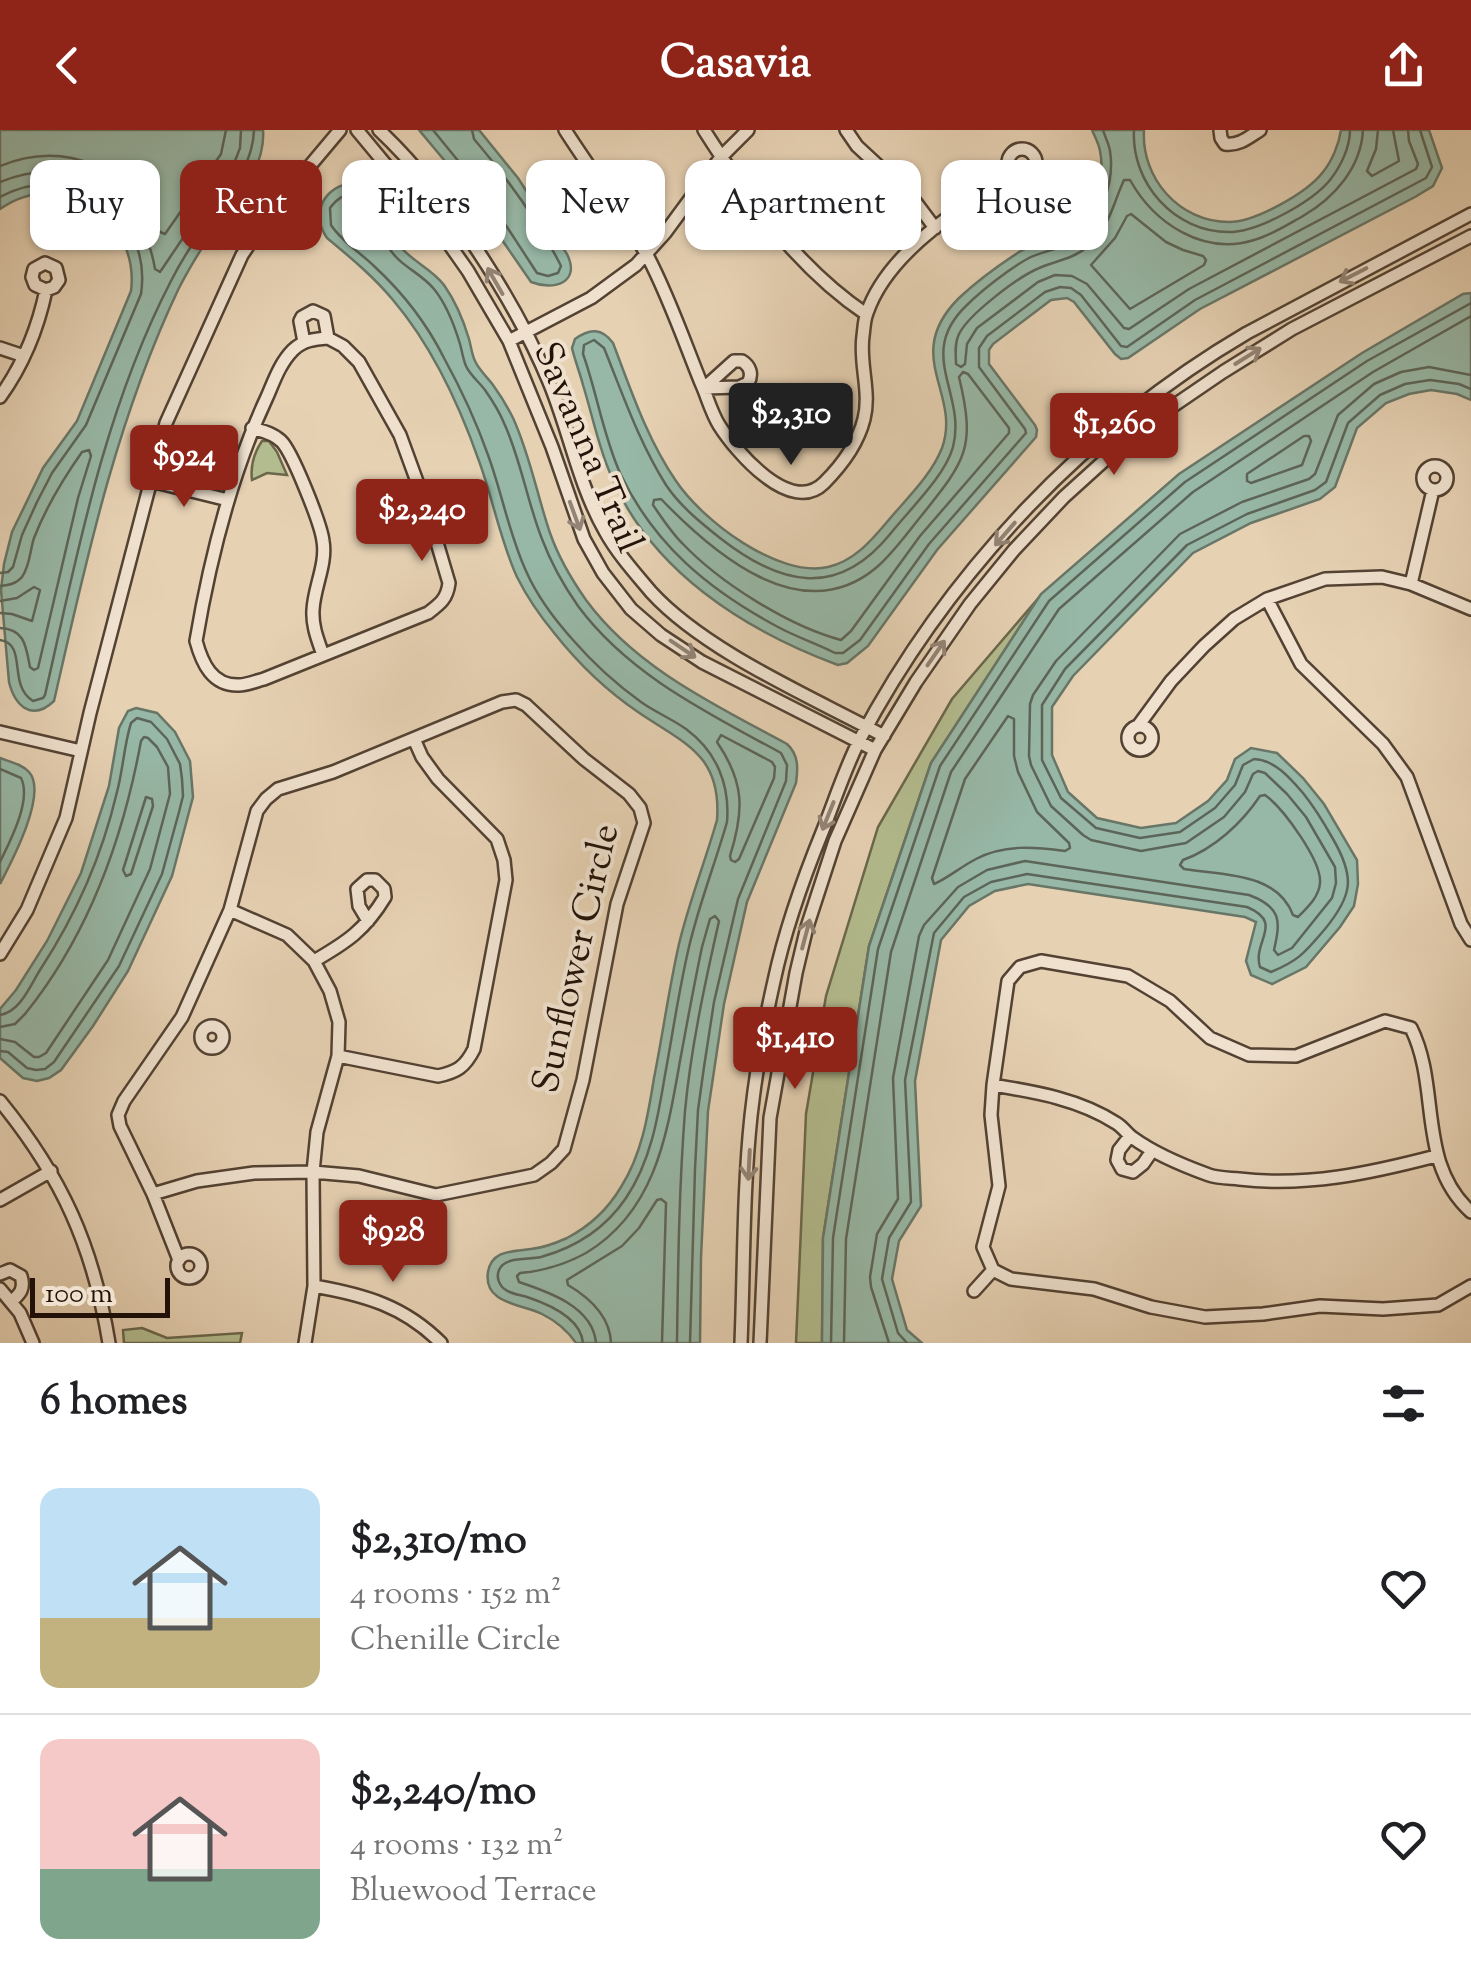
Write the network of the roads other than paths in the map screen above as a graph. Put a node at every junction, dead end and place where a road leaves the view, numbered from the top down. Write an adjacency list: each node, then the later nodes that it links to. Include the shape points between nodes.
1 (340, 130): 26 (street, via 242,255 166,423)
2 (357, 130): 20 (street, Savanna Trail, via 446,240)
3 (379, 130): 18 (street, Savanna Trail, one-way to 3, via 452,216)
4 (565, 130): 15 (street)
5 (704, 130): 10 (street)
6 (748, 130): 10 (street)
7 (846, 130): 13 (street)
8 (1220, 130): 9 (street, via 1225,144)
9 (1260, 130)
10 (720, 156): 15 (street); 17 (street, via 794,250)
11 (1471, 214): 37 (street, one-way to 37, via 1212,354 1086,449 969,576)
12 (941, 224): 13 (street)
13 (935, 228): 17 (street, via 889,273)
14 (1471, 236): 40 (street, one-way to 14, via 970,604 1014,550 1138,430 1292,329)
15 (646, 255): 17 (street, via 718,423 742,454 792,493 820,487 864,418); 18 (street, via 591,298)
16 (46, 290): 23 (street)
17 (866, 314)
18 (526, 333): 20 (street); 29 (street, Savanna Trail, via 590,500)
19 (328, 338): 21 (street); 21 (street, via 324,316 313,311 300,321); 36 (street, via 359,362 400,435 449,583 448,594 428,613)
20 (509, 341): 31 (street, Savanna Trail, one-way to 31, via 584,539)
21 (304, 342): 25 (street, via 280,366)
22 (0, 348): 23 (street)
23 (24, 356): 24 (street)
24 (0, 396)
25 (252, 428): 28 (street); 36 (street, via 284,443 324,541 312,608)
26 (151, 480): 28 (street); 44 (street)
27 (1433, 490): 30 (street)
28 (228, 500): 36 (street, via 196,641 200,658 222,682 239,686)
29 (640, 578): 31 (street); 33 (street, Savanna Trail)
30 (1412, 584): 32 (street, via 1382,577 1326,580); 34 (street)
31 (620, 596): 35 (street, Savanna Trail)
32 (1268, 599): 38 (street, via 1204,646); 47 (street, via 1301,664 1408,777)
33 (670, 609): 35 (street); 37 (street, Savanna Trail, via 740,658)
34 (1471, 609)
35 (653, 628): 42 (street, Savanna Trail, one-way to 42, via 702,662)
36 (323, 655)
37 (867, 726): 40 (street, Savanna Trail); 42 (street)
38 (1138, 726)
39 (0, 732): 44 (street)
40 (884, 736): 43 (street)
41 (414, 738): 45 (street, Sunflower Circle, via 266,799); 52 (street, via 438,779 497,839 504,860 506,880 474,1049 466,1064 438,1076); 59 (street, Sunflower Circle, via 516,700 630,794 644,823 618,904 583,1080 564,1148 551,1163 534,1175 436,1196)
42 (858, 742): 43 (street, Savanna Trail); 75 (street, one-way to 75, via 789,920 774,981 751,1116)
43 (875, 750): 76 (street, one-way to 43, via 770,1118 796,973 835,841)
44 (81, 751): 48 (street, via 66,818 27,910)
45 (230, 910): 49 (street, via 287,935); 50 (street, Sunflower Circle)
46 (368, 920): 49 (street)
47 (1471, 940)
48 (0, 954)
49 (314, 962): 52 (street, via 339,1022)
50 (182, 1017): 51 (street); 60 (street, Sunflower Circle, via 118,1115)
51 (202, 1032)
52 (338, 1056): 59 (street)
53 (992, 1086): 55 (street, via 1049,1094 1120,1124); 57 (street, via 1008,981 1020,966 1041,962 1128,976 1170,1001 1210,1038 1249,1055 1296,1056 1386,1021 1412,1028); 64 (street, via 999,1186 984,1247)
54 (0, 1101): 58 (street)
55 (1130, 1136): 56 (street); 56 (street, via 1117,1160 1122,1170 1133,1172)
56 (1152, 1150): 57 (street, via 1212,1176 1273,1183 1333,1179)
57 (1436, 1156): 62 (street, via 1456,1199)
58 (51, 1172): 61 (street); 72 (street, via 92,1263)
59 (313, 1172): 60 (street, Sunflower Circle, via 216,1178); 66 (street)
60 (153, 1194): 63 (street, Sunflower Circle)
61 (0, 1200)
62 (1471, 1212)
63 (179, 1260)
64 (993, 1270): 67 (street, via 1205,1316 1438,1305); 69 (street)
65 (0, 1274): 70 (street, via 21,1276 23,1287)
66 (314, 1286): 73 (street); 74 (street, via 388,1305)
67 (1470, 1286)
68 (0, 1290): 70 (street)
69 (974, 1291)
70 (11, 1302): 71 (street)
71 (32, 1343)
72 (109, 1343)
73 (305, 1343)
74 (441, 1343)
75 (740, 1343)
76 (760, 1343)

